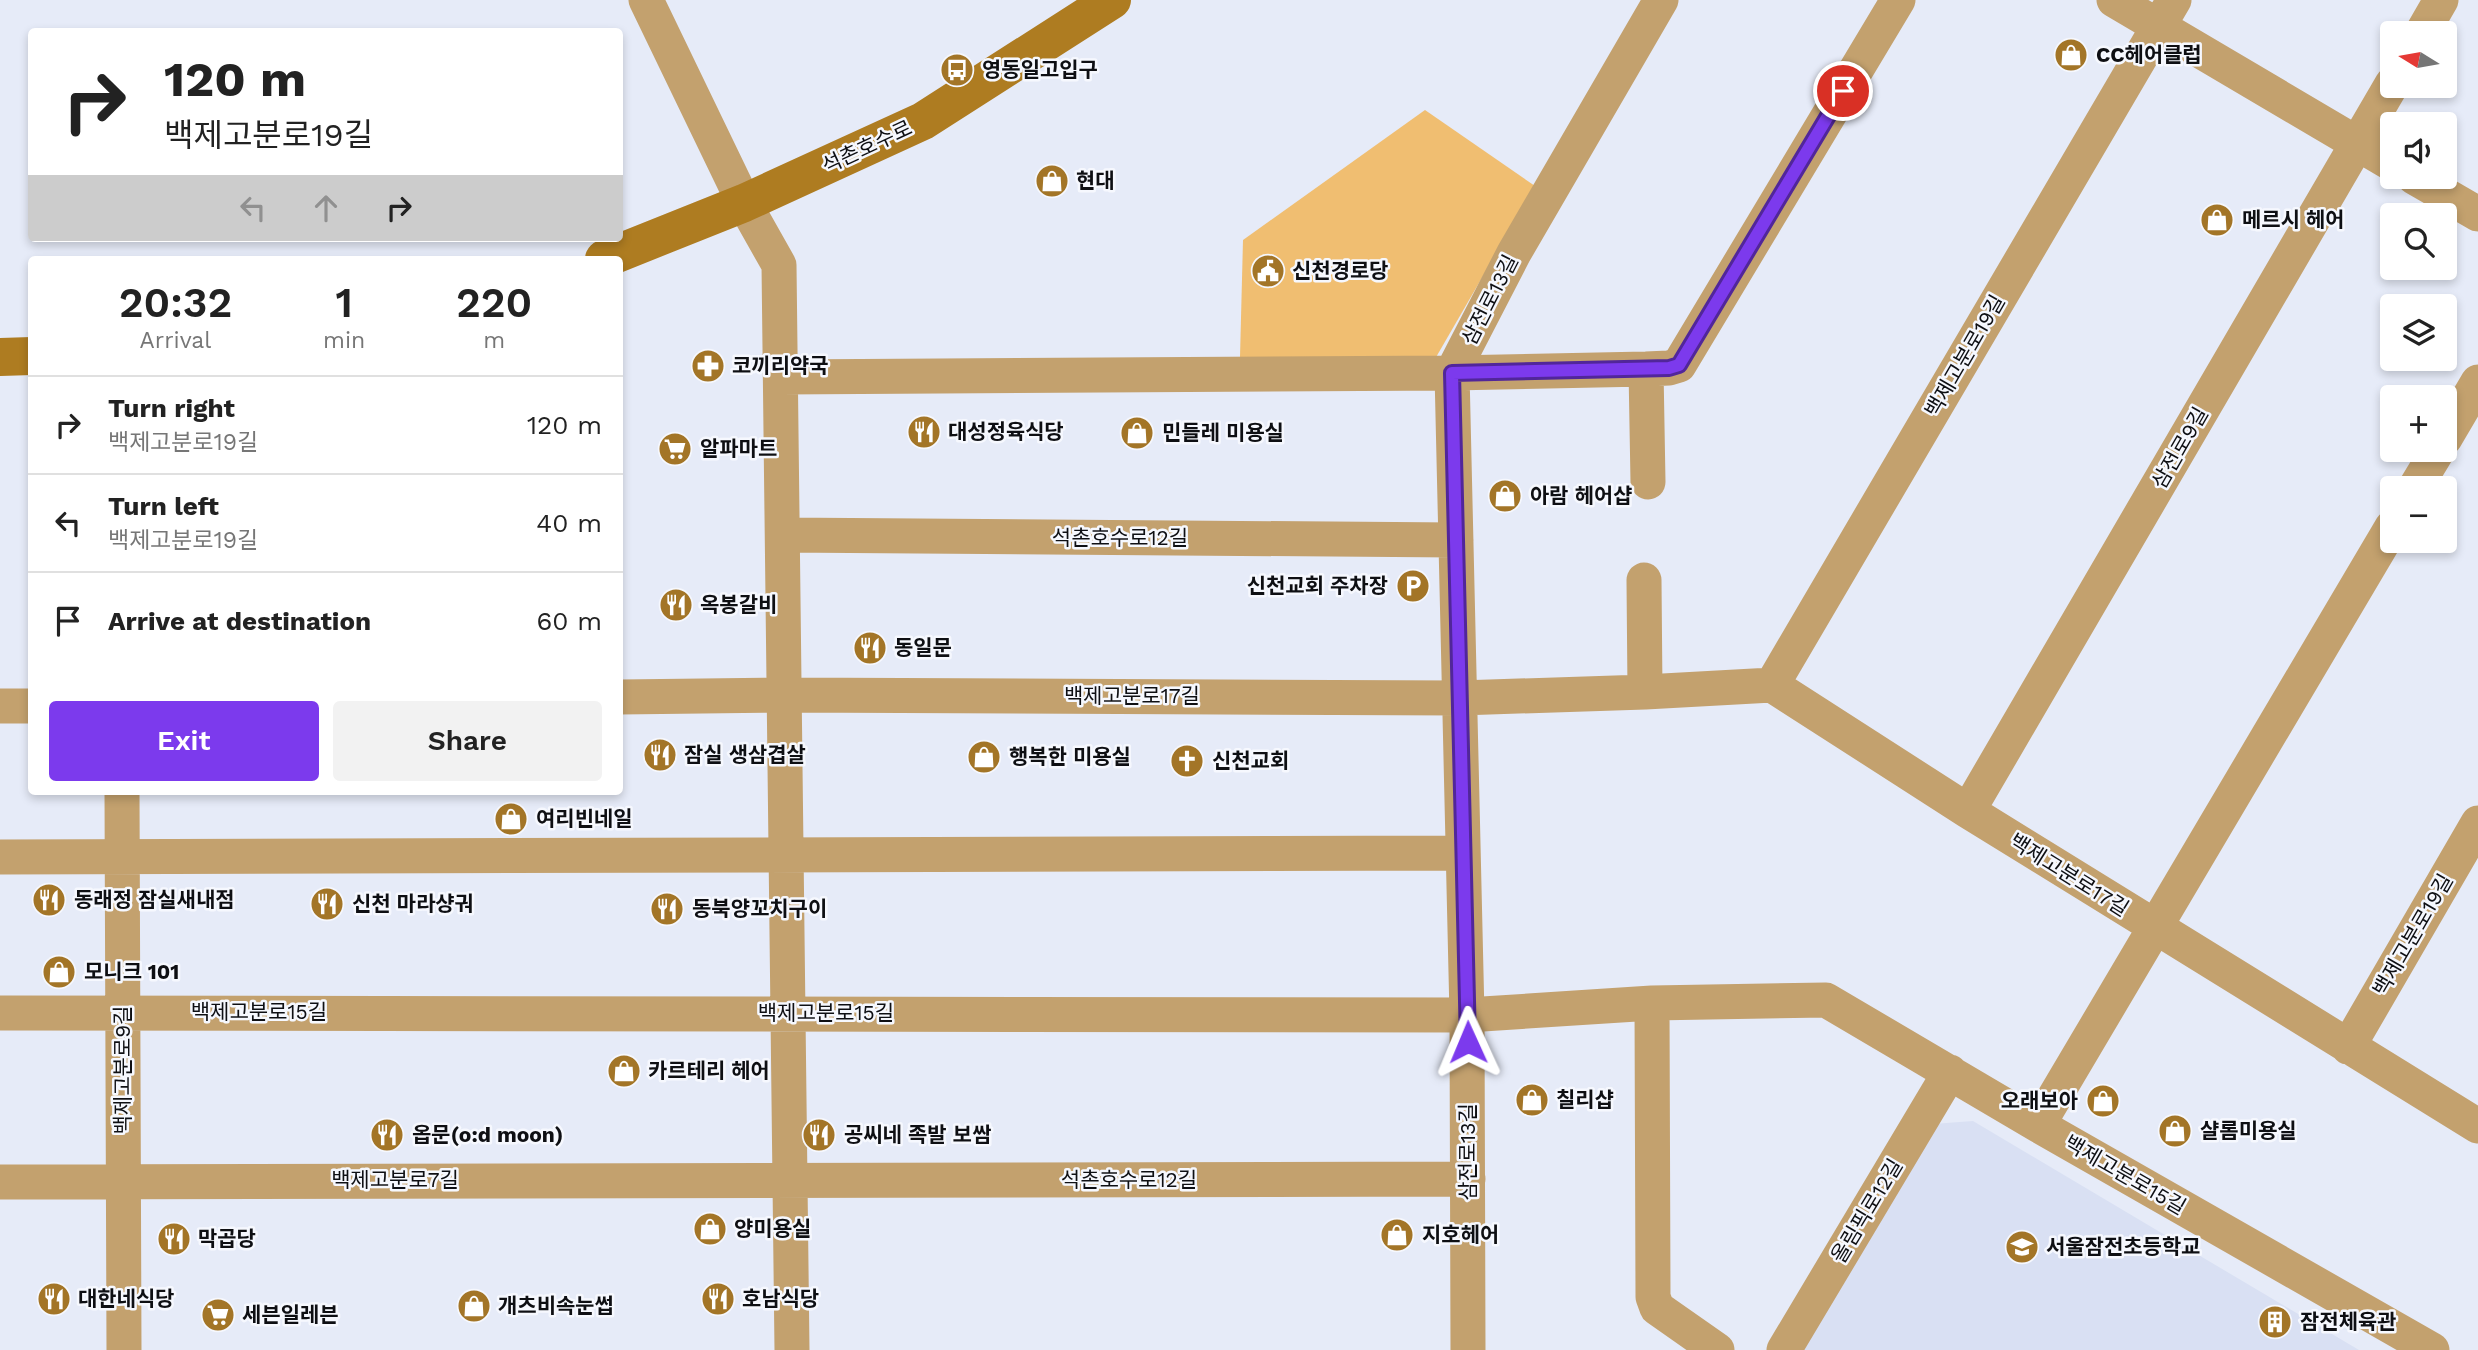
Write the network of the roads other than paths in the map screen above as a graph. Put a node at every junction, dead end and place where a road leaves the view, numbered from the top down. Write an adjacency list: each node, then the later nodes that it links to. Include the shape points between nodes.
1 (646, 0): 13 (street)
2 (1112, 0): 13 (street, 석촌호수로, via 923,121)
3 (1661, 0): 19 (street, 삼전로13길, via 1514,253)
4 (1898, 0): 18 (street, via 1679,365)
5 (2114, 0): 7 (street)
6 (2441, 0): 8 (street)
7 (2166, 13): 10 (street); 28 (street, 백제고분로19길)
8 (2429, 21)
9 (2384, 98): 10 (street, 삼전로9길)
10 (2358, 143): 11 (street); 36 (street, 삼전로9길)
11 (2380, 157)
12 (2435, 189): 14 (street)
13 (744, 203): 15 (street, 석촌호수로); 20 (street, via 779,265)
14 (2478, 214)
15 (612, 256)
16 (28, 356): 17 (street)
17 (0, 357)
18 (1646, 369): 19 (street); 23 (street)
19 (1452, 373): 20 (street); 25 (street, 삼전로13길)
20 (781, 377): 24 (street)
21 (2478, 382): 22 (street)
22 (2457, 418)
23 (1648, 482)
24 (783, 535): 25 (street, 석촌호수로12길); 30 (street)
25 (1456, 540): 32 (street, 삼전로13길)
26 (2380, 547): 42 (street)
27 (1644, 580): 29 (street)
28 (1772, 685): 29 (street, 백제고분로17길); 36 (street, 백제고분로17길)
29 (1645, 692): 32 (street, 백제고분로17길)
30 (784, 695): 31 (street, 백제고분로17길); 32 (street, 백제고분로17길); 39 (street)
31 (623, 697)
32 (1460, 698): 38 (street, 삼전로13길)
33 (0, 706): 34 (street)
34 (28, 706)
35 (122, 795): 41 (street, 백제고분로9길)
36 (1968, 811): 42 (street, 백제고분로17길)
37 (2478, 823): 48 (street, 백제고분로19길)
38 (1464, 853): 39 (street); 47 (street, 삼전로13길)
39 (787, 856): 41 (street); 46 (street)
40 (0, 857): 41 (street)
41 (123, 858): 44 (street, 백제고분로9길)
42 (2154, 928): 48 (street, 백제고분로17길); 50 (street)
43 (1652, 1003): 47 (street, 백제고분로15길); 49 (street, 백제고분로15길, via 1826,1000); 59 (street, via 1653,1297 1657,1308)
44 (123, 1012): 45 (street, 백제고분로15길); 46 (street, 백제고분로15길); 53 (street, 백제고분로9길)
45 (0, 1013)
46 (789, 1013): 47 (street, 백제고분로15길); 54 (street)
47 (1467, 1015): 52 (street, 삼전로13길)
48 (2348, 1047): 51 (street, 백제고분로17길)
49 (1950, 1072): 50 (street, 백제고분로15길); 60 (street, 올림픽로12길)
50 (2038, 1125): 61 (street, 백제고분로15길)
51 (2478, 1126)
52 (1468, 1179): 54 (street, 석촌호수로12길); 58 (street, 삼전로13길)
53 (124, 1180): 54 (street, 백제고분로7길); 55 (street, 백제고분로7길); 56 (street, 백제고분로9길)
54 (790, 1180): 57 (street)
55 (0, 1182)
56 (124, 1350)
57 (792, 1350)
58 (1468, 1350)
59 (1717, 1350)
60 (1784, 1350)
61 (2432, 1350)

